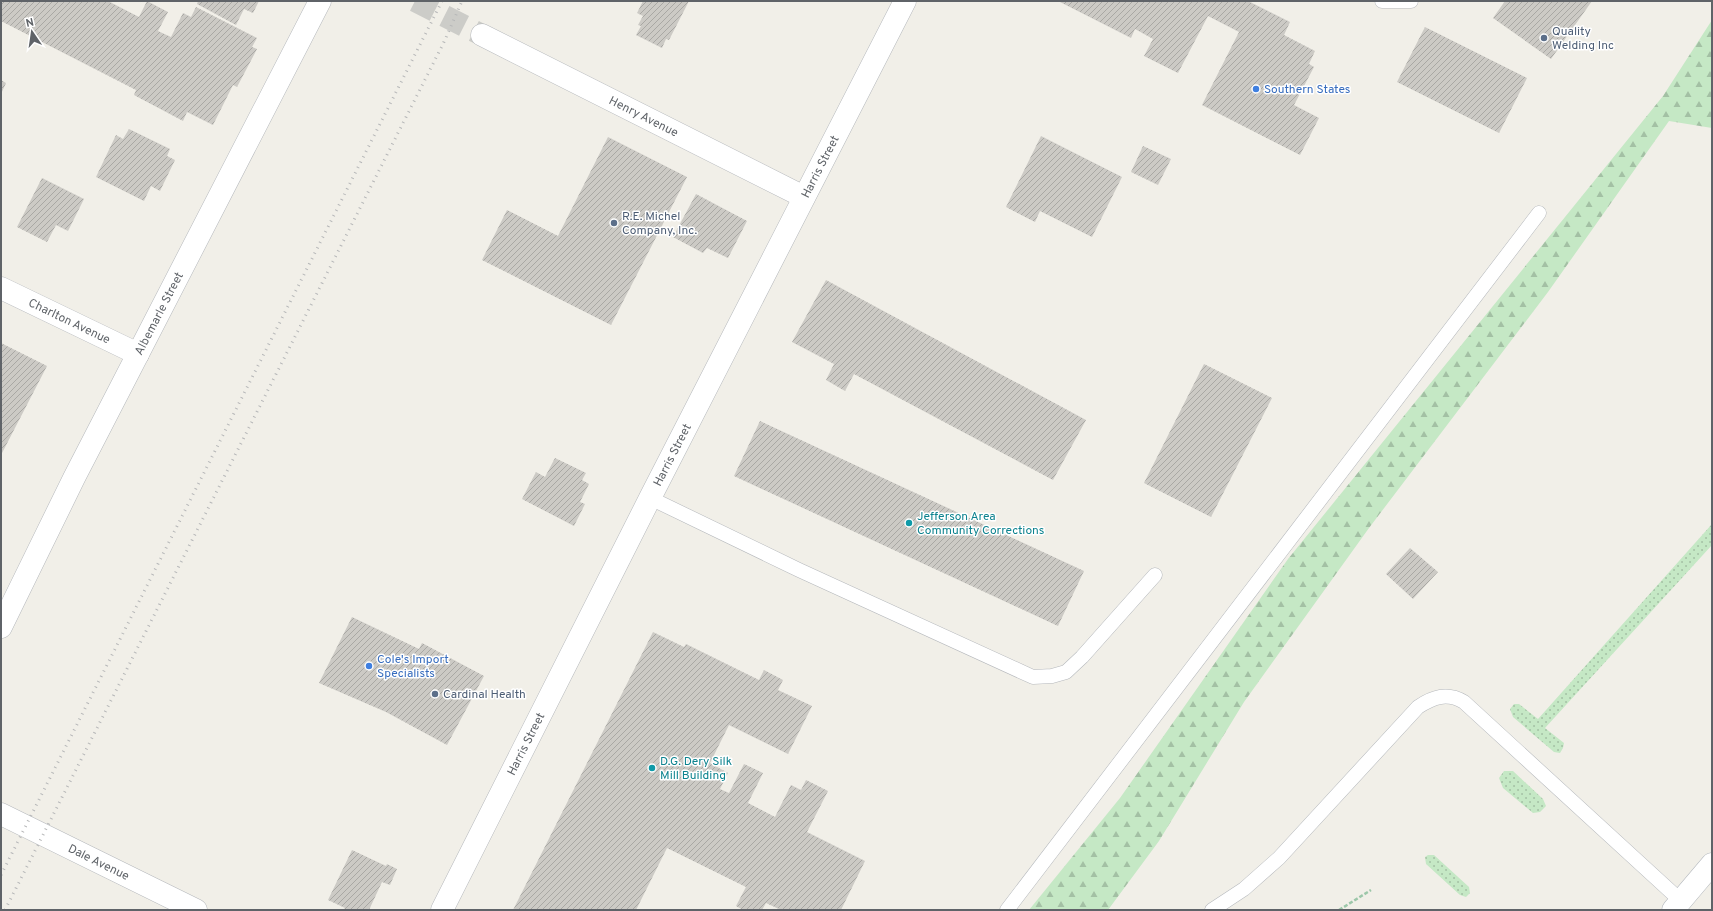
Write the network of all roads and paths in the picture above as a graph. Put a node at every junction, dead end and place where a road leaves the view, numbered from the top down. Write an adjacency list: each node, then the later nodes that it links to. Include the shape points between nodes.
1 (320, 1): 9 (street, Albemarle Street)
2 (905, 1): 6 (street, Harris Street)
3 (1382, 1): 4 (lane)
4 (1411, 1)
5 (482, 35): 6 (street, Henry Avenue)
6 (804, 197): 10 (street, Harris Street)
7 (1539, 213): 19 (lane)
8 (1, 288): 9 (street, Charlton Avenue)
9 (138, 354): 12 (street, Albemarle Street)
10 (650, 498): 11 (lane, via 799,570 1033,677 1066,672); 18 (street, Harris Street)
11 (1155, 575)
12 (1, 627)
13 (1, 814): 17 (street, Dale Avenue)
14 (1712, 864): 16 (street)
15 (1371, 890): 21 (path)
16 (1676, 905): 20 (lane, via 1464,702 1455,697 1444,697 1431,698 1418,707 1279,858 1244,889)
17 (196, 910)
18 (442, 910)
19 (1007, 910)
20 (1212, 910)
21 (1339, 910)

